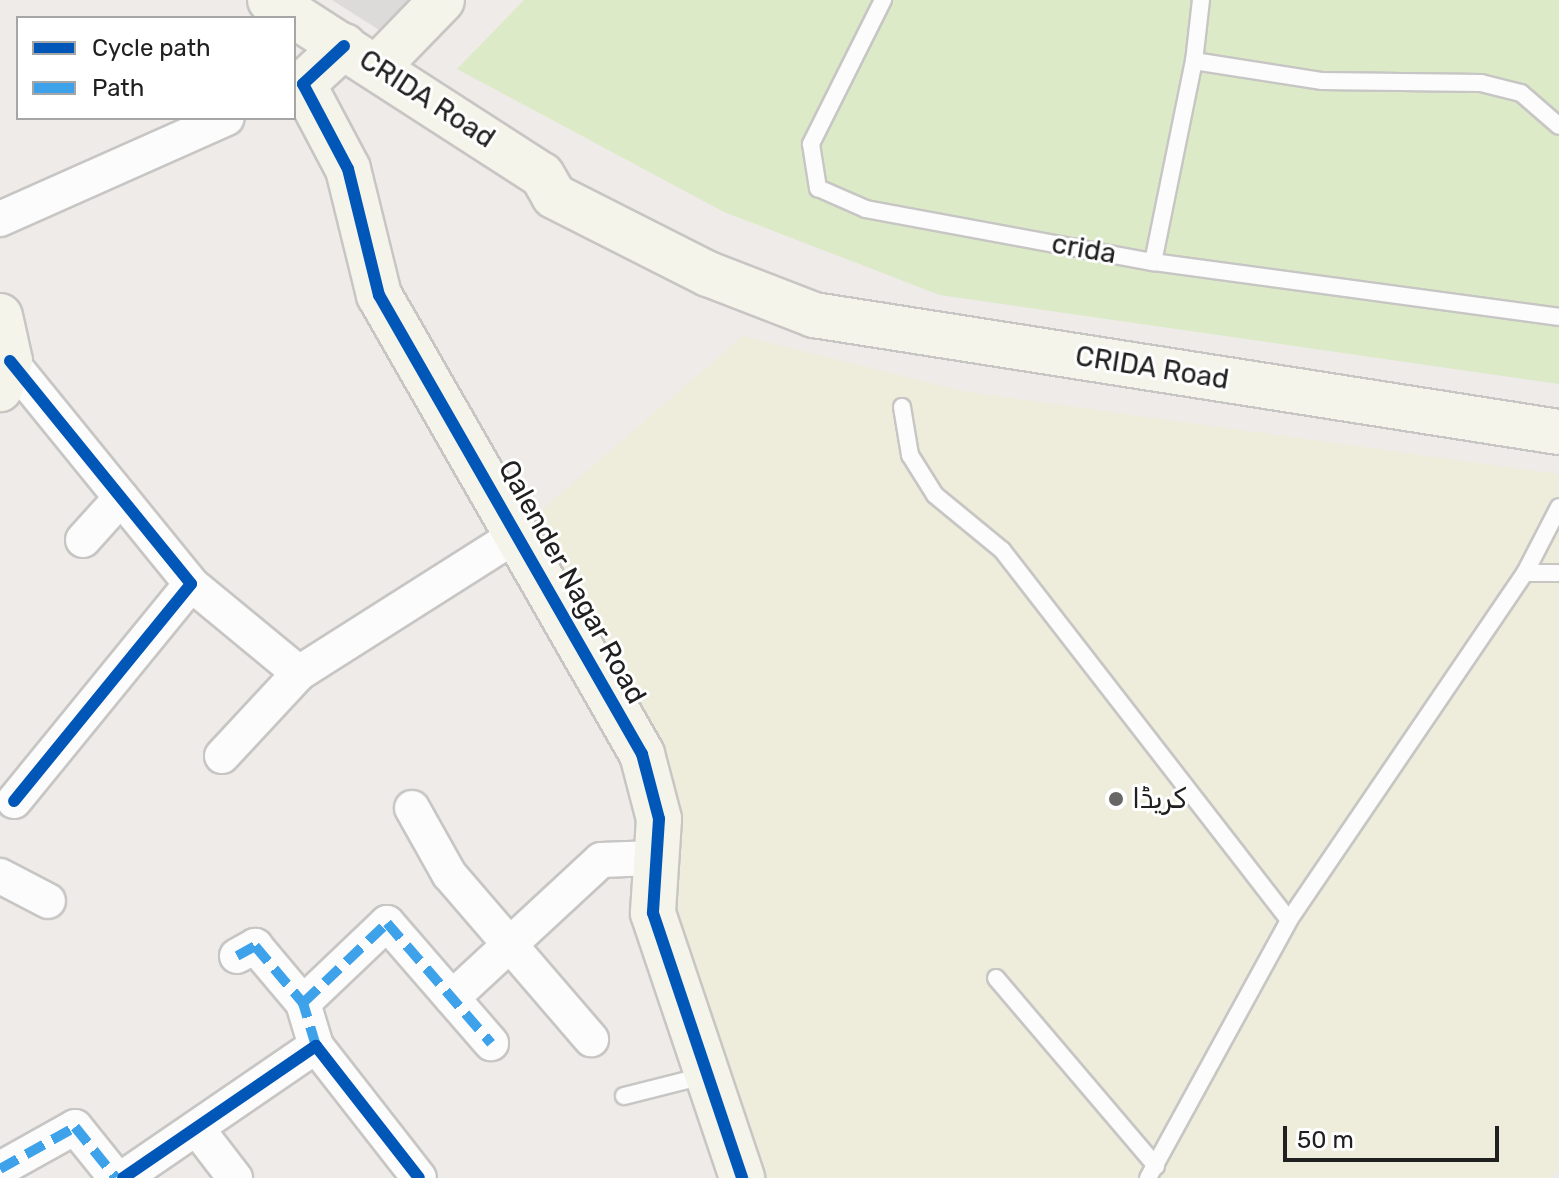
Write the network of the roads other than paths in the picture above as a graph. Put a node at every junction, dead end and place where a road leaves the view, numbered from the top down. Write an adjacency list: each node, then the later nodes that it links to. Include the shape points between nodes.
1 (270, 0): 5 (main road, CRIDA Road)
2 (442, 0): 5 (main road, Qalender Nagar Road)
3 (883, 0): 11 (lane, crida, via 811,144 818,188 866,209)
4 (1201, 0): 6 (lane)
5 (362, 55): 7 (main road, Qalender Nagar Road); 12 (main road, CRIDA Road, via 542,175 565,173)
6 (1194, 61): 9 (lane, via 1322,81 1481,83 1521,93); 11 (lane)
7 (299, 86): 21 (main road, Qalender Nagar Road, via 348,169 379,295)
8 (223, 120): 10 (street)
9 (1559, 126)
10 (0, 219)
11 (1153, 262): 14 (lane, crida)
12 (753, 278): 16 (main road, CRIDA Road); 18 (main road, CRIDA Road, via 814,315)
13 (0, 316): 15 (main road)
14 (1559, 317)
15 (5, 375): 19 (street)
16 (1559, 401)
17 (902, 407): 33 (lane, via 910,455 935,495 1002,550)
18 (1559, 432)
19 (121, 498): 22 (street); 25 (street)
20 (1559, 507): 23 (lane)
21 (518, 534): 26 (street); 30 (main road, Qalender Nagar Road, via 642,754 659,819)
22 (83, 540)
23 (1525, 573): 24 (lane); 33 (lane)
24 (1559, 573)
25 (191, 584): 26 (street); 28 (street)
26 (299, 673): 27 (street)
27 (222, 756)
28 (14, 801)
29 (412, 808): 34 (street, via 449,874)
30 (654, 858): 34 (street, via 601,860); 42 (main road, Qalender Nagar Road, via 653,913)
31 (0, 876): 32 (street)
32 (48, 901)
33 (1289, 920): 46 (lane)
34 (514, 945): 37 (street); 39 (street)
35 (237, 956): 38 (street, via 255,946)
36 (996, 978): 46 (lane)
37 (452, 998): 38 (street, via 387,923); 40 (street)
38 (303, 1003): 41 (street)
39 (591, 1039)
40 (491, 1043)
41 (316, 1046): 44 (street); 50 (street)
42 (703, 1076): 43 (lane); 51 (main road, Qalender Nagar Road)
43 (624, 1096)
44 (198, 1130): 48 (street); 49 (street)
45 (0, 1169): 47 (street, via 75,1127)
46 (1152, 1172)
47 (116, 1178)
48 (123, 1178)
49 (235, 1178)
50 (419, 1178)
51 (742, 1178)

